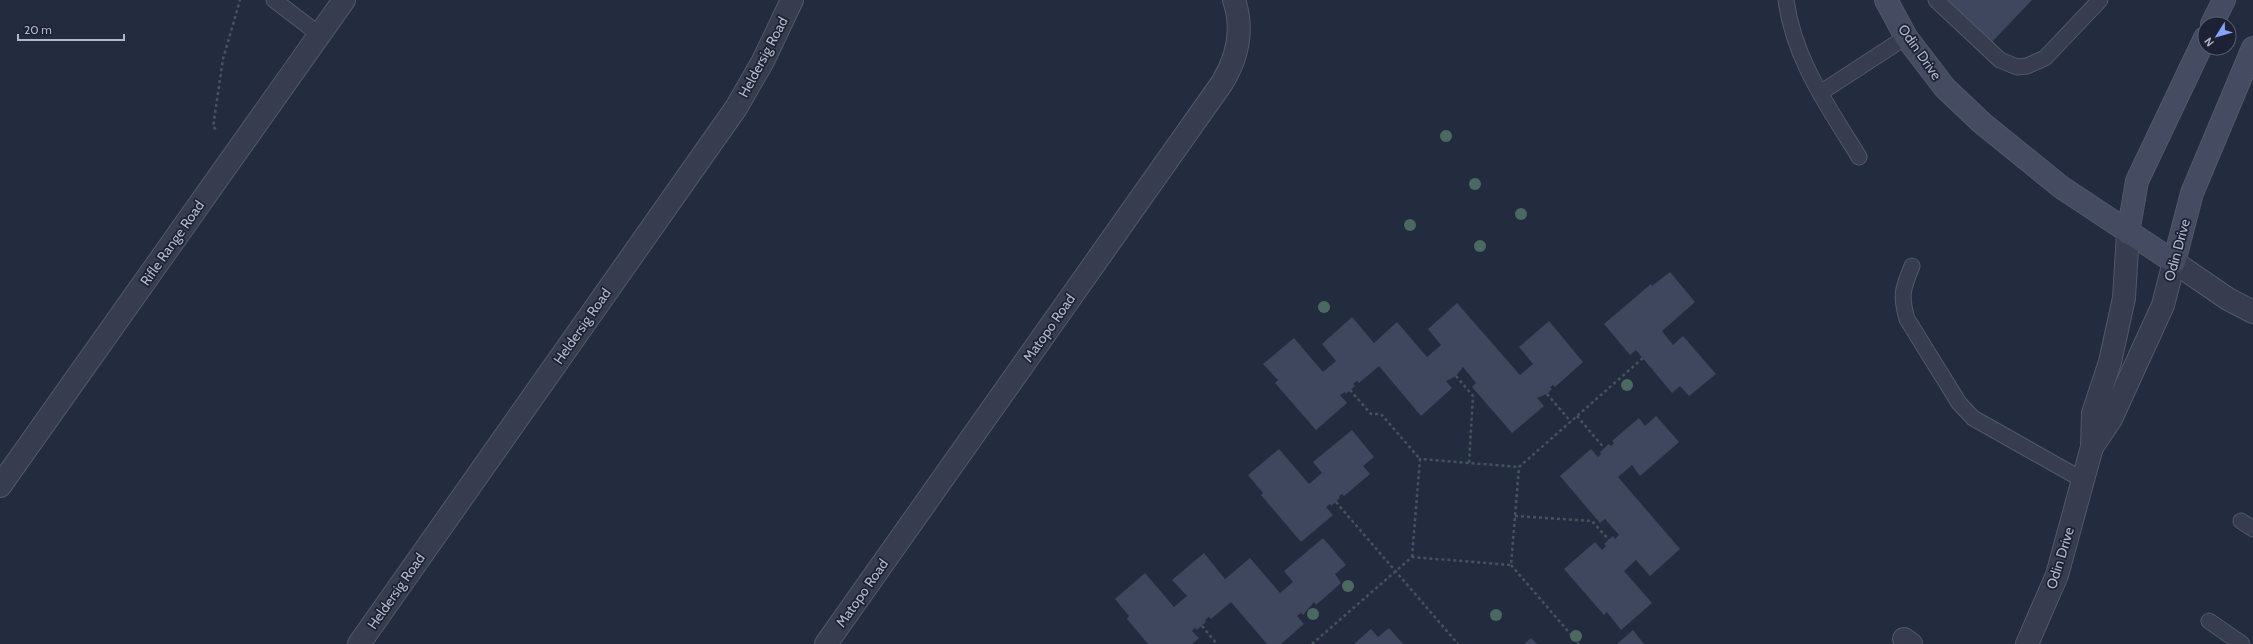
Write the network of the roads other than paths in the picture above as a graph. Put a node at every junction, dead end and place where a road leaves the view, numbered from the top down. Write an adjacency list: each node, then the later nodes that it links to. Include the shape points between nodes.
1 (274, 0): 11 (lane)
2 (344, 0): 11 (street, Rifle Range Road)
3 (792, 0): 26 (street, Heldersig Road, via 763,61 736,108)
4 (1234, 0): 27 (street, Matopo Road, via 1239,40 1236,55 1222,83)
5 (1786, 0): 16 (lane, via 1793,36)
6 (1886, 0): 12 (street, Odin Drive)
7 (1936, 0): 8 (lane, via 2000,60 2016,66 2027,66 2045,58)
8 (2100, 0)
9 (2224, 0): 10 (street)
10 (2216, 16)
11 (320, 34): 24 (street, Rifle Range Road)
12 (1906, 37): 16 (lane); 18 (street, Odin Drive, via 1945,88 1982,123 2061,187)
13 (2253, 48): 15 (street, Odin Drive)
14 (2197, 55): 18 (street, Odin Drive, via 2137,181)
15 (2246, 81): 19 (street, Odin Drive, via 2192,193)
16 (1820, 93): 17 (lane)
17 (1859, 157)
18 (2128, 233): 19 (street); 22 (street, Odin Drive, via 2124,298 2110,362 2093,413)
19 (2174, 262): 21 (street, via 2228,299); 22 (street, Odin Drive, via 2163,305 2111,419)
20 (1912, 266): 23 (lane, via 1902,291 1902,304 1907,319 1959,403 1973,418)
21 (2253, 312)
22 (2092, 447): 23 (street, Odin Drive)
23 (2083, 480): 28 (street, Odin Drive, via 2057,575)
24 (0, 486)
25 (2209, 621): 29 (lane)
26 (359, 644)
27 (826, 644)
28 (2027, 644)
29 (2242, 644)

